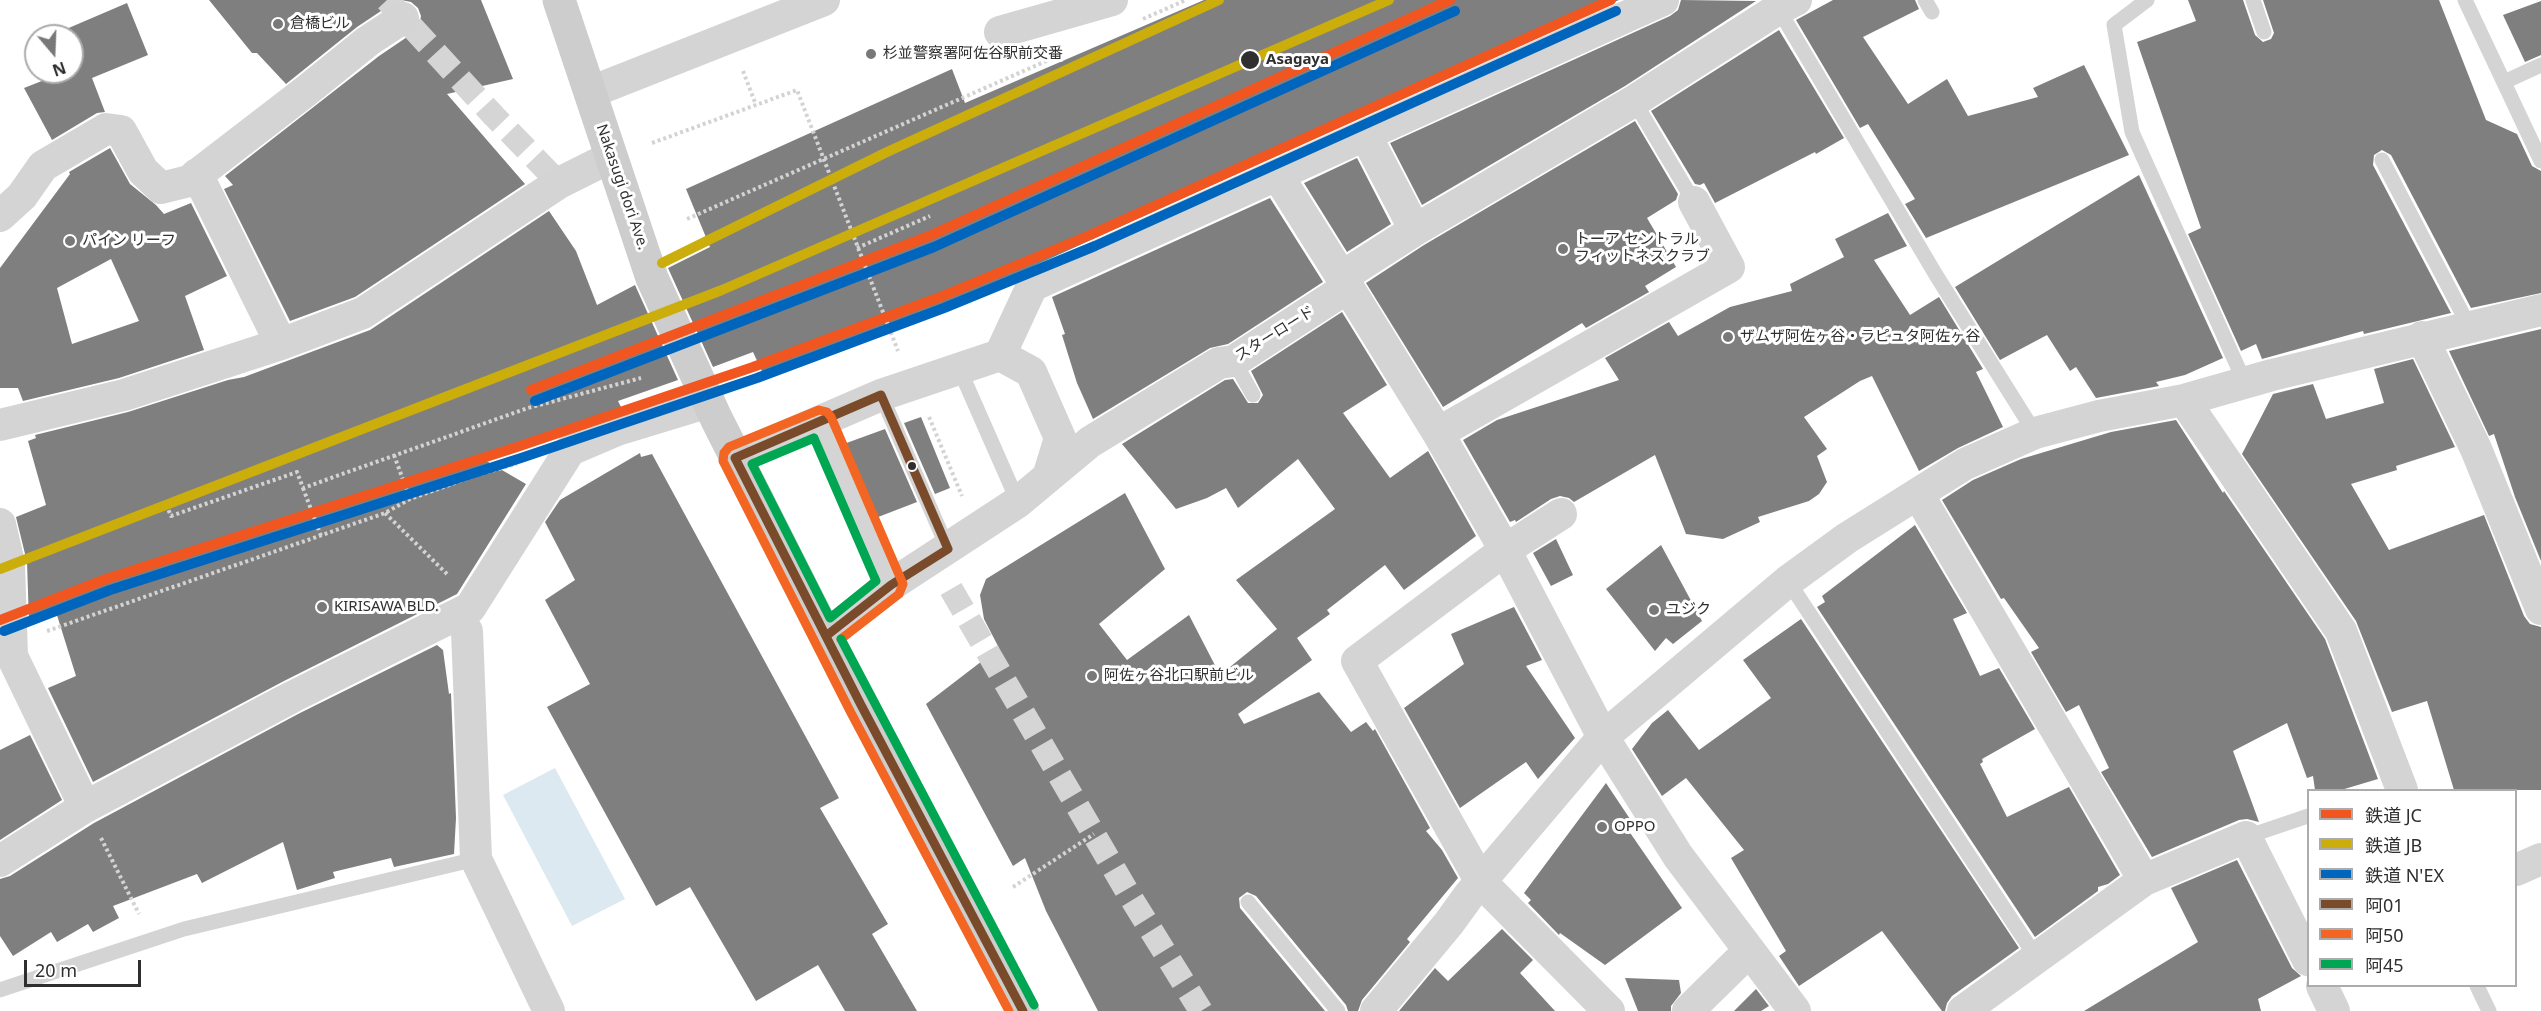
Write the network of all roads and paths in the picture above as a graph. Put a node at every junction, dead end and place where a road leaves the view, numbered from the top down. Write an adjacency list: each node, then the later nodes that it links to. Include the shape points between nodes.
1 (559, 0): 19 (main road, Nakasugi dori Ave.)
2 (824, 0): 19 (street)
3 (1112, 0): 14 (street)
4 (1166, 0): 11 (path)
5 (1186, 0): 11 (path)
6 (1663, 0): 21 (street)
7 (2147, 0): 45 (lane, via 2114,25 2132,132)
8 (2253, 0): 15 (lane)
9 (2465, 0): 18 (lane)
10 (1782, 3): 20 (street, スターロード); 53 (lane, via 1936,275)
11 (1169, 7): 13 (path)
12 (403, 18): 27 (street)
13 (1137, 21)
14 (1000, 32)
15 (2264, 32)
16 (1061, 55): 24 (path)
17 (2541, 65): 18 (lane)
18 (2504, 82): 26 (lane)
19 (591, 92): 23 (main road, Nakasugi dori Ave.)
20 (1634, 101): 29 (lane); 33 (street, スターロード)
21 (1366, 136): 28 (street); 33 (street)
22 (652, 143): 24 (path, via 797,90)
23 (611, 157): 39 (street, via 560,183 363,313); 49 (main road, Nakasugi dori Ave., via 652,278)
24 (824, 159): 32 (path); 34 (path)
25 (2382, 160): 37 (lane)
26 (2541, 161)
27 (197, 174): 30 (street, via 189,181 161,188 143,171 121,131 106,129 43,166 22,196); 39 (street)
28 (1278, 176): 35 (street); 40 (street, via 1032,286)
29 (1694, 202): 52 (street, via 1729,267)
30 (0, 216)
31 (930, 216): 34 (path)
32 (687, 219)
33 (1415, 230): 35 (street, スターロード, via 1351,271)
34 (857, 248): 44 (path, via 894,342)
35 (1346, 284): 41 (street, スターロード, via 1339,293); 52 (street)
36 (2541, 310): 37 (street)
37 (2469, 326): 38 (street)
38 (2422, 338): 45 (street); 73 (street, via 2476,449)
39 (281, 344): 51 (street, via 124,395)
40 (1000, 355): 42 (street); 57 (street, via 1031,372 1060,438)
41 (1234, 361): 47 (lane); 57 (street, スターロード, via 1219,363 1090,442)
42 (959, 368): 44 (street); 61 (lane)
43 (641, 378): 55 (path, via 528,408)
44 (915, 383): 46 (street); 65 (path)
45 (2245, 383): 48 (street)
46 (881, 395): 50 (street); 67 (lane)
47 (1253, 395)
48 (2184, 399): 53 (street); 77 (street, via 2341,631)
49 (709, 402): 54 (street, via 617,430); 56 (main road, Nakasugi dori Ave.)
50 (820, 422): 56 (street); 71 (lane)
51 (0, 424)
52 (1438, 433): 68 (street)
53 (2035, 433): 59 (street, via 1965,464)
54 (570, 450): 60 (path, via 480,474); 72 (street)
55 (394, 455): 58 (path); 60 (path)
56 (735, 458): 74 (main road, Nakasugi dori Ave.)
57 (1049, 474): 61 (street, スターロード)
58 (303, 488): 66 (path); 69 (path, via 297,472 171,516 166,504)
59 (1918, 494): 70 (street); 86 (street)
60 (410, 499): 62 (path)
61 (1018, 502): 65 (street, スターロード)
62 (385, 513): 66 (path); 72 (path)
63 (1561, 513): 68 (street)
64 (0, 524): 69 (street)
65 (976, 530): 67 (street, スターロード)
66 (321, 536): 75 (path, via 26,638)
67 (948, 549): 71 (street, スターロード)
68 (1505, 550): 76 (street); 87 (street, via 1357,661)
69 (9, 563): 75 (street)
70 (1788, 581): 76 (street); 92 (lane)
71 (891, 585): 74 (street, スターロード)
72 (465, 609): 78 (street); 82 (street)
73 (2541, 609)
74 (826, 636): 98 (main road, Nakasugi dori Ave.)
75 (12, 656): 78 (street)
76 (1603, 737): 87 (street); 91 (street, via 1678,856)
77 (2396, 789)
78 (85, 807): 84 (street); 90 (path)
79 (2307, 816): 81 (lane)
80 (1094, 834): 88 (path)
81 (2246, 837): 86 (street); 93 (street)
82 (477, 859): 90 (lane); 97 (street)
83 (2541, 859): 85 (street)
84 (0, 861)
85 (2517, 870)
86 (2144, 880): 92 (street)
87 (1481, 882): 100 (street); 101 (street)
88 (1013, 887)
89 (1248, 902): 99 (lane)
90 (152, 939): 96 (lane)
91 (1748, 952): 102 (street); 103 (street)
92 (2036, 957): 104 (street)
93 (2307, 958)
94 (2322, 987): 105 (street)
95 (2477, 987): 106 (lane)
96 (0, 990)
97 (549, 1011)
98 (1023, 1011)
99 (1338, 1011)
100 (1377, 1011)
101 (1609, 1011)
102 (1688, 1011)
103 (1795, 1011)
104 (1963, 1011)
105 (2334, 1011)
106 (2489, 1011)

